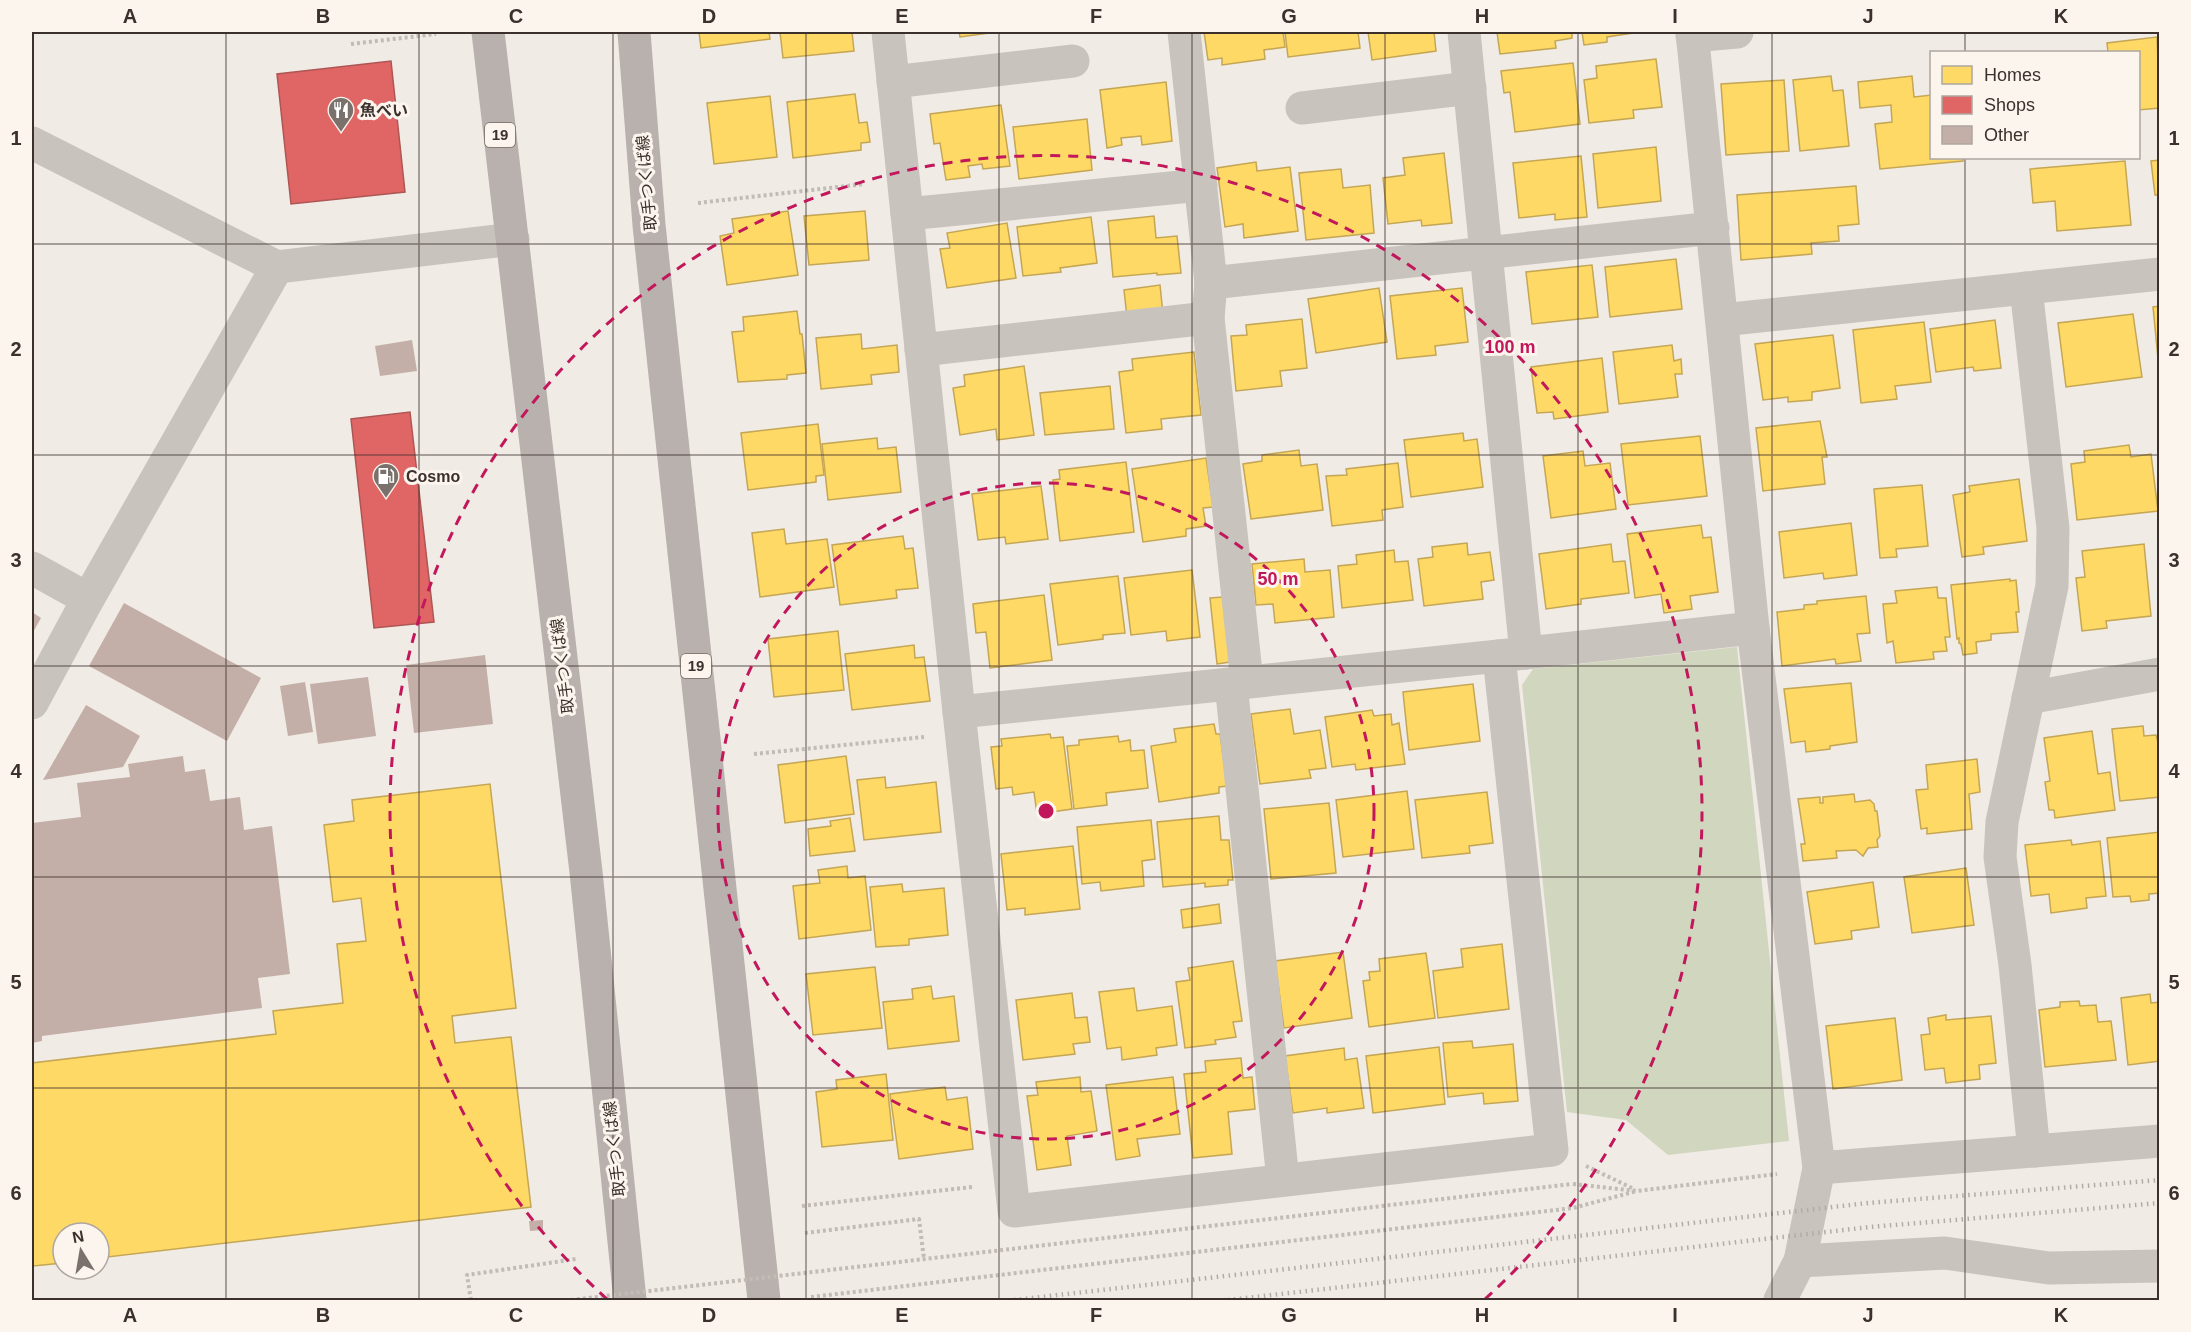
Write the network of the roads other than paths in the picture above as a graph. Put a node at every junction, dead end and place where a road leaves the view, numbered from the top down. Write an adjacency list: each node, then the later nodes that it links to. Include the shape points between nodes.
1 (488, 32): 16 (main road, 取手つくば線 / 19)
2 (634, 32): 41 (main road, 取手つくば線 / 19, via 650,237)
3 (888, 32): 9 (street)
4 (1184, 32): 13 (street)
5 (1464, 32): 10 (street)
6 (1737, 32): 7 (street)
7 (1692, 34): 15 (street)
8 (1073, 61): 9 (street)
9 (893, 82): 14 (street)
10 (1470, 88): 11 (street); 17 (street)
11 (1302, 108)
12 (32, 143): 18 (street)
13 (1201, 185): 14 (street); 20 (street)
14 (907, 214): 24 (street)
15 (1713, 228): 17 (street); 23 (street)
16 (513, 239): 18 (street); 40 (main road, 取手つくば線 / 19, via 586,873)
17 (1486, 252): 20 (street); 28 (street)
18 (277, 267): 26 (street)
19 (2160, 274): 21 (street)
20 (1211, 283): 22 (street)
21 (2026, 288): 23 (street); 31 (street, via 2053,528 2052,586)
22 (1208, 318): 24 (street); 30 (street)
23 (1722, 320): 27 (street)
24 (921, 350): 33 (street)
25 (32, 568): 26 (street)
26 (88, 599): 32 (street)
27 (1753, 628): 28 (street); 36 (street)
28 (1512, 655): 30 (street); 37 (street, via 1552,1150)
29 (2160, 674): 31 (street)
30 (1239, 683): 33 (street); 37 (street)
31 (2028, 698): 35 (street, via 2002,822 2000,857)
32 (32, 704)
33 (960, 722): 37 (street, via 1014,1211)
34 (2160, 1141): 35 (street)
35 (2034, 1151): 36 (street)
36 (1819, 1168): 38 (street)
37 (1283, 1180)
38 (1800, 1261): 39 (street, via 1945,1254 2049,1268); 42 (street)
39 (2160, 1266)
40 (630, 1300)
41 (764, 1300)
42 (1780, 1300)

